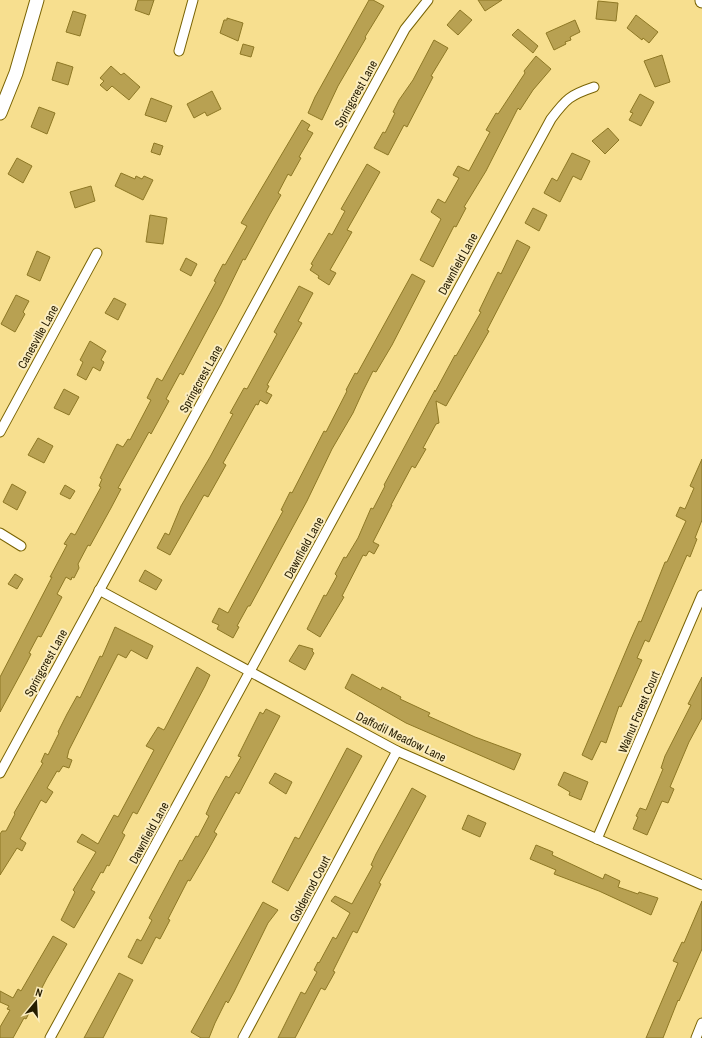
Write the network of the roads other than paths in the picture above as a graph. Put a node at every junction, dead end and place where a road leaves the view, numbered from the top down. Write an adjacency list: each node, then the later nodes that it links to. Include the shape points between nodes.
1 (37, 0): 6 (street, via 16,74)
2 (193, 0): 4 (street)
3 (428, 0): 11 (street, Springcrest Lane, via 405,30)
4 (179, 51)
5 (594, 87): 13 (street, Dawnfield Lane, via 575,93 551,119)
6 (0, 113)
7 (97, 253): 8 (street, Canesville Lane)
8 (0, 432)
9 (0, 533): 10 (street)
10 (21, 546)
11 (99, 590): 13 (street, Daffodil Meadow Lane); 15 (street, Springcrest Lane)
12 (702, 595): 16 (street, Walnut Forest Court)
13 (250, 672): 14 (street, Daffodil Meadow Lane); 19 (street, Dawnfield Lane)
14 (397, 752): 16 (street, Daffodil Meadow Lane); 20 (street, Goldenrod Court)
15 (0, 772)
16 (597, 839): 17 (street, Daffodil Meadow Lane)
17 (702, 885)
18 (702, 1023): 21 (street)
19 (50, 1038)
20 (243, 1038)
21 (696, 1038)

